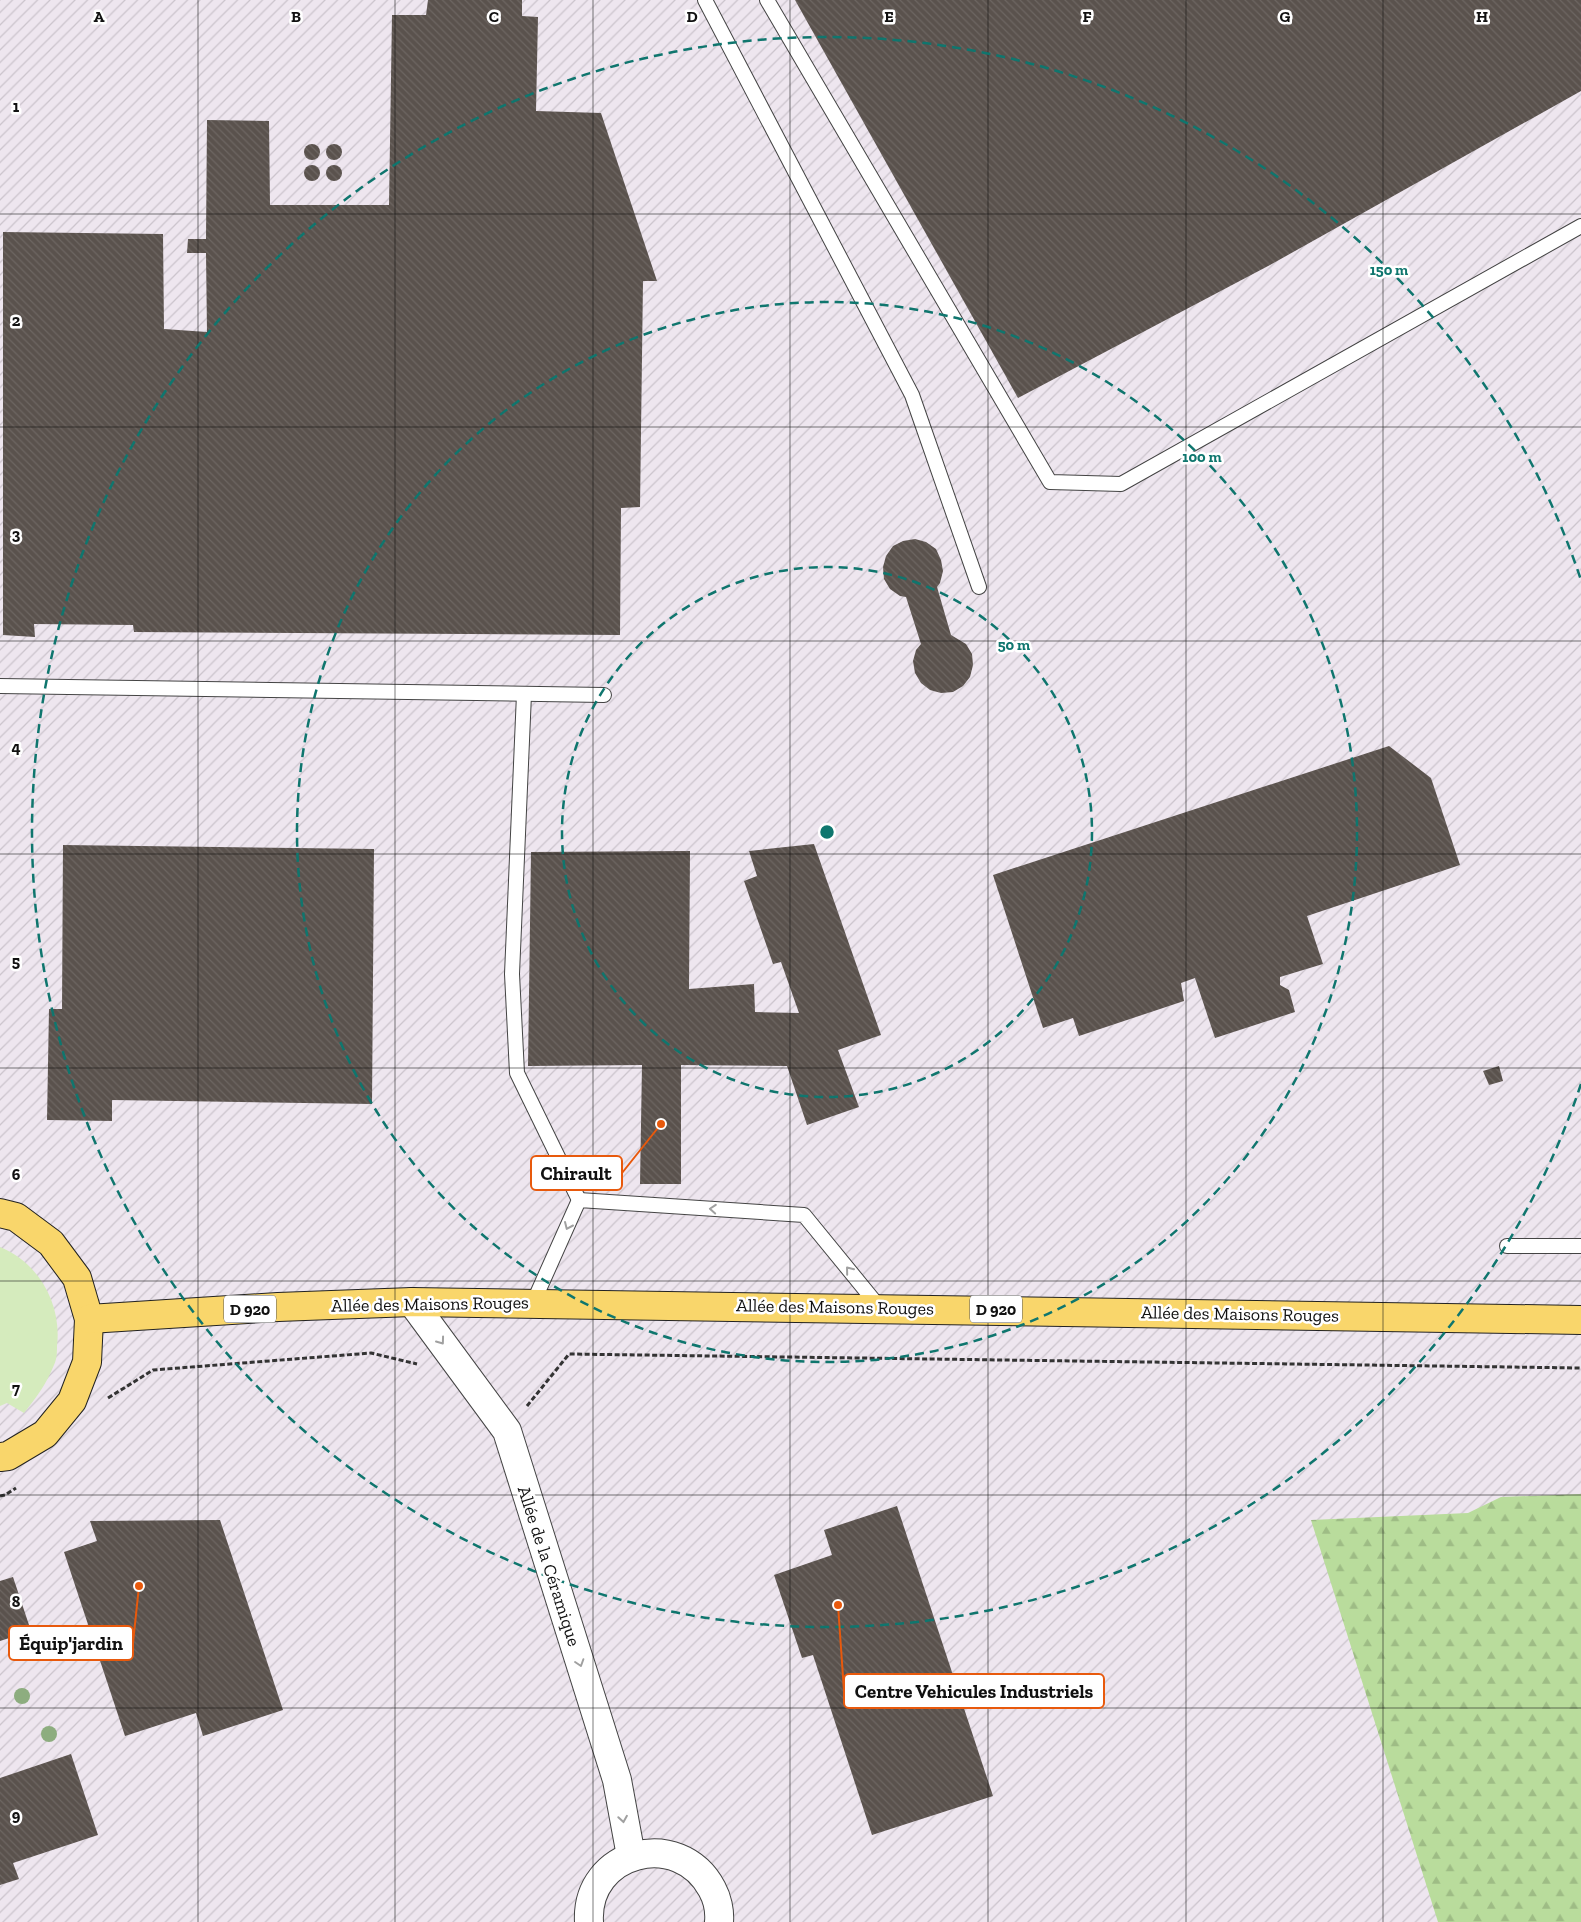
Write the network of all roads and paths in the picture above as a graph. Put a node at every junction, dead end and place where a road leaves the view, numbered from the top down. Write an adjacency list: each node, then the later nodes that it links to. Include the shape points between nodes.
1 (706, 0): 4 (lane, via 912,395)
2 (767, 0): 3 (lane, via 1050,482 1121,484)
3 (1581, 226)
4 (979, 587)
5 (0, 686): 6 (lane)
6 (524, 694): 7 (lane); 8 (lane, via 512,974 517,1073)
7 (604, 695)
8 (579, 1200): 13 (lane, one-way to 13); 14 (lane, one-way to 8, via 804,1215)
9 (0, 1213): 15 (main road, via 16,1217 51,1243 77,1278)
10 (1507, 1246): 11 (lane)
11 (1581, 1246)
12 (412, 1302): 13 (main road, Allée des Maisons Rouges / D 920); 15 (main road, Allée des Maisons Rouges / D 920); 20 (street, Allée de la Céramique, one-way to 20)
13 (533, 1303): 14 (main road, Allée des Maisons Rouges / D 920)
14 (880, 1308): 16 (main road, Allée des Maisons Rouges / D 920)
15 (89, 1319): 21 (main road, via 87,1362 72,1401 44,1434 8,1456)
16 (1581, 1320)
17 (418, 1364): 19 (path, via 371,1353 153,1370)
18 (1581, 1368): 20 (path, via 569,1354)
19 (108, 1398)
20 (507, 1431): 24 (street, Allée de la Céramique, one-way to 24, via 617,1780)
21 (0, 1457)
22 (22, 1485): 23 (path)
23 (0, 1496)
24 (631, 1856): 25 (street, via 613,1866 599,1881 590,1900); 26 (street, via 651,1852 672,1855 690,1864 706,1878 716,1896)
25 (589, 1922)
26 (719, 1922)

